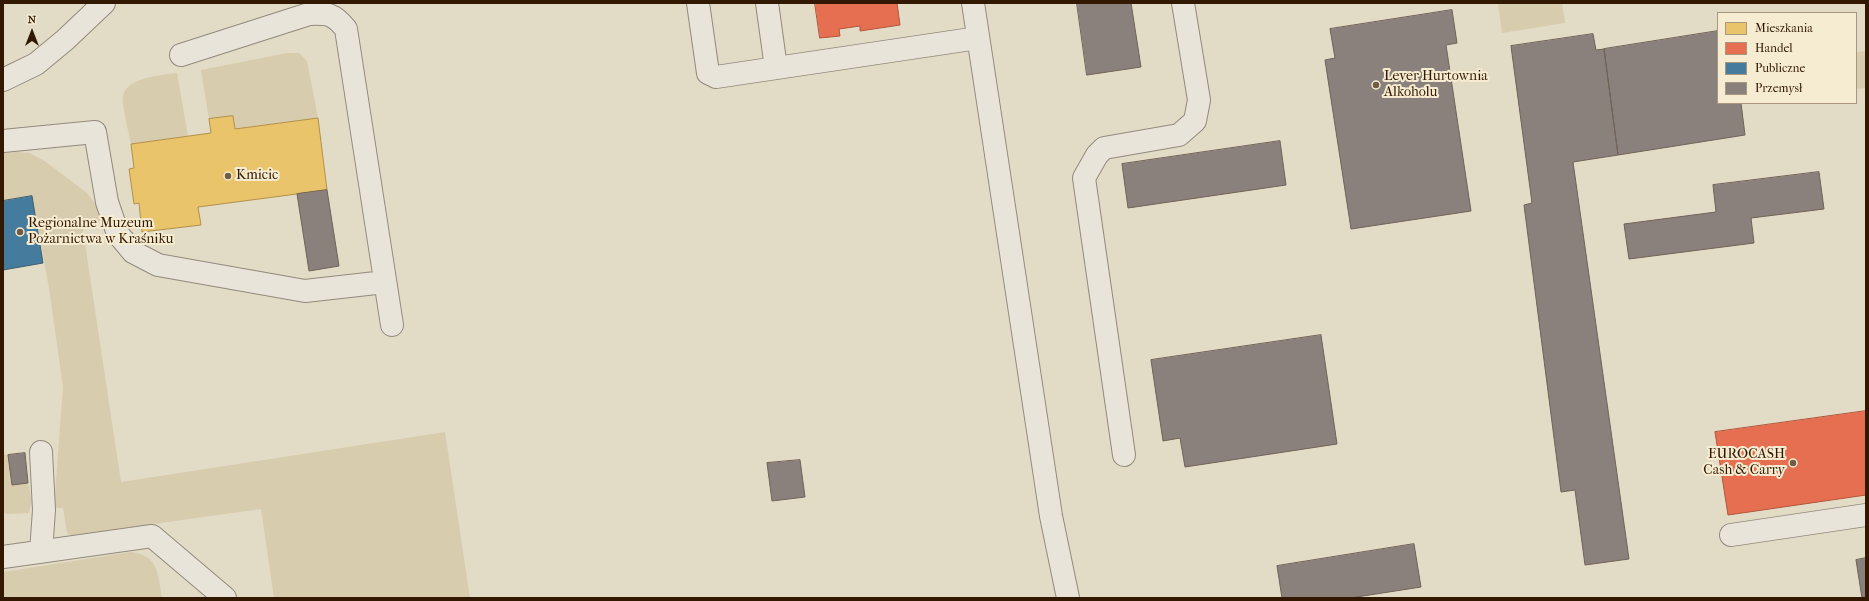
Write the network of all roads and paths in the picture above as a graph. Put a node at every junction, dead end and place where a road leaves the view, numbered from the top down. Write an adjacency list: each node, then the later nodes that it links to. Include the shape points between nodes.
1 (104, 3): 9 (street, via 36,64)
2 (698, 3): 8 (street, via 708,73 716,77)
3 (767, 3): 8 (street)
4 (973, 3): 6 (street)
5 (1183, 3): 14 (street, via 1199,100 1195,121 1178,135 1104,148 1084,178)
6 (978, 38): 8 (street); 20 (street, via 1050,516)
7 (180, 55): 11 (street, via 309,14 324,13 337,18 346,29)
8 (776, 68)
9 (3, 80)
10 (3, 141): 11 (street, via 95,132 107,202 118,234 133,252 158,265 305,291)
11 (385, 282): 12 (street)
12 (392, 325)
13 (42, 452): 17 (street, via 44,510)
14 (1124, 455)
15 (1866, 515): 16 (street)
16 (1731, 535)
17 (41, 552): 18 (street); 19 (street, via 152,536)
18 (3, 557)
19 (225, 598)
20 (1068, 598)

